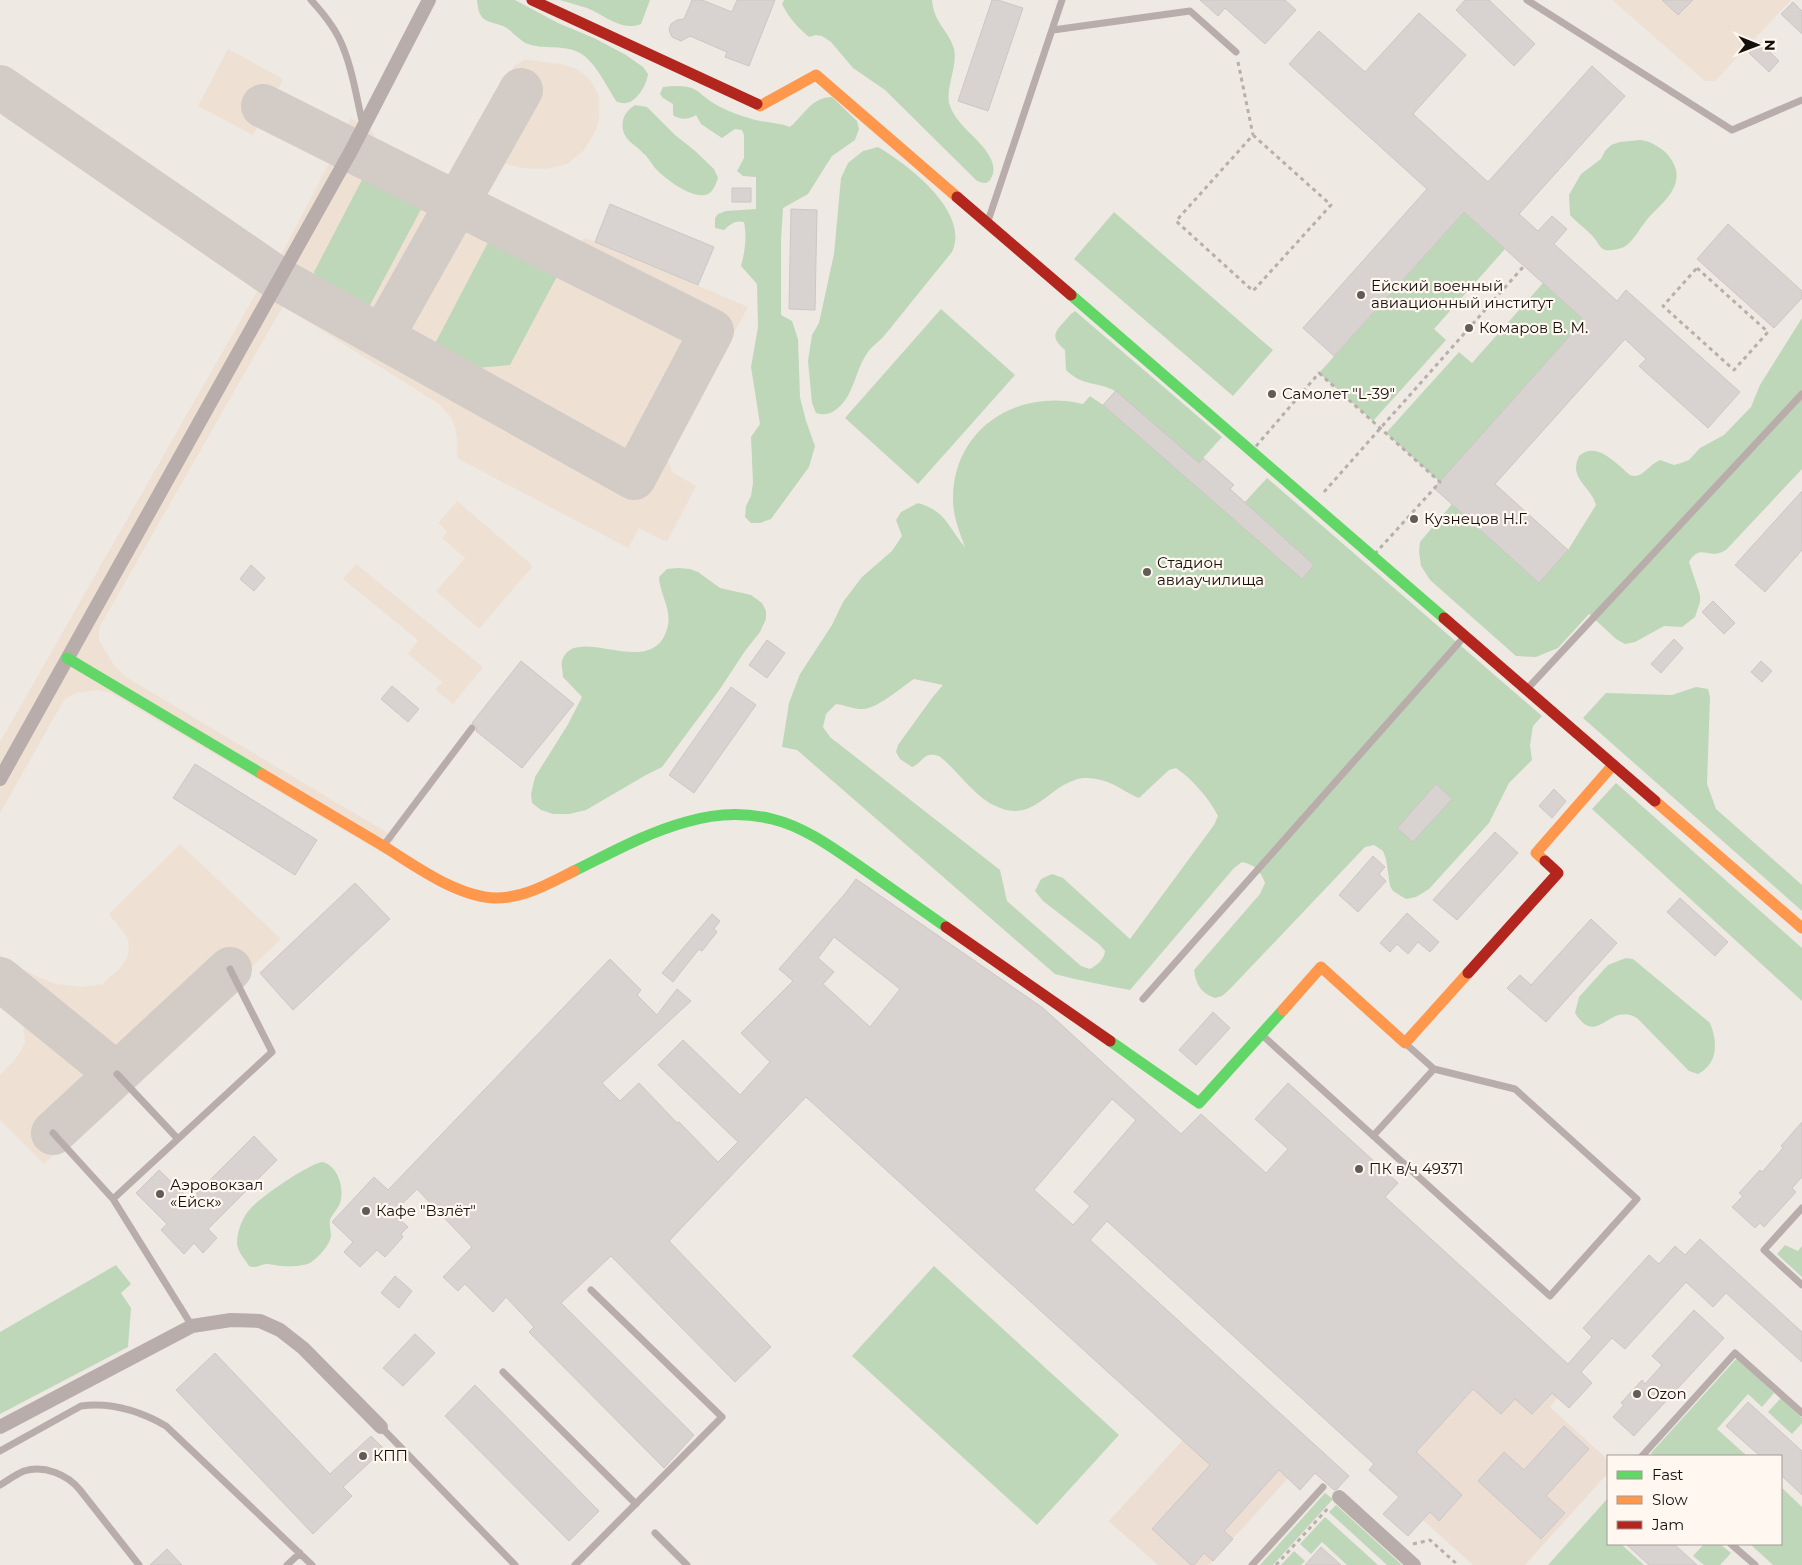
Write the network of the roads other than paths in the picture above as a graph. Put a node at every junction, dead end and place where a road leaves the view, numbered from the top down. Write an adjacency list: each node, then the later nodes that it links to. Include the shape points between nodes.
1 (312, 0): 9 (lane, via 326,17 346,54)
2 (429, 0): 9 (street)
3 (532, 0): 10 (street, via 760,106 816,75)
4 (1062, 0): 6 (lane)
5 (1527, 0): 8 (lane, via 1732,130)
6 (1053, 30): 7 (lane, via 1190,11); 10 (lane)
7 (1236, 52)
8 (1802, 100)
9 (364, 126): 15 (street)
10 (987, 224): 12 (street)
11 (1802, 394): 16 (lane)
12 (1251, 452)
13 (1372, 557): 14 (street)
14 (1464, 637): 16 (street); 23 (lane)
15 (67, 658): 19 (street); 20 (street)
16 (1526, 690): 18 (street)
17 (472, 728): 20 (lane)
18 (1613, 765): 21 (street); 25 (street, via 1536,852 1558,873)
19 (0, 779)
20 (384, 845): 24 (street, via 462,891 484,897 508,897 536,890 642,837 685,820 756,816 802,831 850,860 1199,1103)
21 (1802, 928)
22 (230, 969): 30 (lane, via 272,1052)
23 (1143, 999)
24 (1261, 1033): 25 (street, via 1321,967); 29 (lane)
25 (1405, 1043): 26 (lane)
26 (1434, 1069): 29 (lane); 29 (lane, via 1515,1089 1637,1199 1550,1296)
27 (117, 1074): 30 (lane)
28 (53, 1134): 31 (lane)
29 (1373, 1136)
30 (178, 1139): 31 (lane)
31 (113, 1199): 35 (lane)
32 (1802, 1208): 33 (lane, via 1764,1250)
33 (1802, 1285)
34 (591, 1290): 45 (lane, via 722,1417)
35 (192, 1326): 38 (street); 39 (street, via 231,1320 260,1321 274,1326 302,1348)
36 (503, 1372): 45 (lane)
37 (1802, 1413): 41 (lane, via 1736,1352)
38 (0, 1427)
39 (381, 1427): 52 (lane)
40 (0, 1451): 48 (lane, via 81,1406 110,1406 149,1416 166,1426)
41 (1643, 1455)
42 (0, 1485): 49 (lane, via 34,1469 74,1482)
43 (1323, 1487): 55 (lane)
44 (1339, 1497): 56 (street)
45 (636, 1504): 53 (lane)
46 (655, 1534): 54 (lane)
47 (1733, 1545): 57 (lane)
48 (300, 1553): 50 (lane); 51 (lane)
49 (139, 1565)
50 (287, 1565)
51 (312, 1565)
52 (515, 1565)
53 (575, 1565)
54 (687, 1565)
55 (1252, 1565)
56 (1414, 1565)
57 (1755, 1565)

